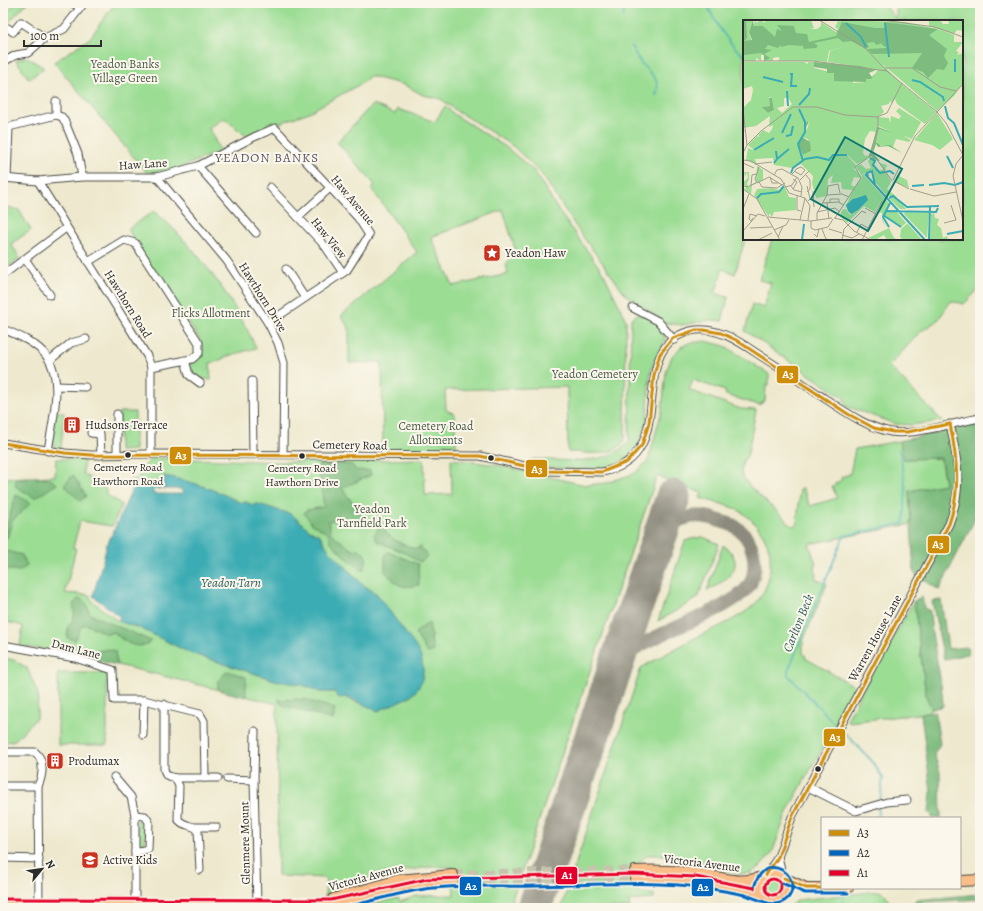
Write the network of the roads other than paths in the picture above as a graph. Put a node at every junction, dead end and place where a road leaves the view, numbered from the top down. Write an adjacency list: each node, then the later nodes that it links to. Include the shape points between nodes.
1 (73, 3): 2 (street)
2 (82, 6): 4 (street, via 69,25)
3 (8, 28): 4 (street, via 14,32 20,22)
4 (45, 38): 5 (street, via 28,53 16,55)
5 (3, 62)
6 (56, 101): 7 (street)
7 (56, 114): 8 (street); 11 (street, via 65,122 78,154)
8 (6, 126): 13 (street)
9 (275, 128): 10 (street, Haw Lane, via 254,136); 16 (street, Haw Avenue)
10 (198, 166): 12 (street, Haw Lane); 19 (street)
11 (82, 177): 12 (street, Haw Lane); 14 (street, Haw Lane)
12 (157, 177): 28 (street, Hawthorn Drive, via 227,261)
13 (5, 178): 14 (street, Haw Lane)
14 (38, 181): 18 (street, Hawthorn Road)
15 (270, 187): 17 (street, Haw View)
16 (330, 188): 17 (street, Haw View); 23 (street, Haw Avenue, via 358,218 368,235 349,268)
17 (298, 217): 23 (street, Haw View, via 325,246)
18 (66, 228): 20 (street); 21 (street, Hawthorn Road)
19 (256, 233)
20 (25, 259): 24 (street); 25 (street)
21 (88, 262): 33 (street, via 124,240 135,243 199,343 199,352 192,359); 34 (street, Hawthorn Road, via 147,356)
22 (286, 269): 26 (street)
23 (342, 273): 26 (street, Haw Avenue)
24 (3, 275)
25 (50, 295)
26 (305, 298): 28 (street, Haw Avenue)
27 (633, 308): 31 (street, via 658,321)
28 (268, 323): 48 (street, Hawthorn Drive, via 284,363)
29 (3, 329): 32 (street, via 32,343)
30 (86, 339): 32 (street, via 71,343)
31 (674, 340): 41 (street, Cemetery Road, via 694,331 723,334 878,429 908,432); 48 (street, Cemetery Road, via 660,354 656,366 652,381 650,423 643,446 629,461 609,470 547,471 480,456)
32 (50, 360): 37 (street, via 56,374)
33 (185, 360): 34 (street); 36 (street, via 189,375)
34 (151, 367): 46 (street, Hawthorn Road)
35 (252, 381): 47 (street)
36 (200, 383)
37 (56, 386): 38 (street); 44 (street)
38 (86, 387)
39 (118, 414): 45 (street)
40 (980, 418): 41 (street, Cemetery Road)
41 (950, 424): 64 (street, Warren House Lane, via 959,470 956,507 950,524)
42 (91, 433): 49 (street, via 100,434)
43 (3, 443): 44 (street, Cemetery Road)
44 (48, 451): 49 (street, Cemetery Road)
45 (117, 454): 46 (street, Cemetery Road); 49 (street, Cemetery Road)
46 (151, 454): 47 (street, Cemetery Road)
47 (253, 454): 48 (street, Cemetery Road)
48 (283, 454)
49 (101, 455)
50 (3, 645): 51 (street, Dam Lane, via 75,658 113,670 114,700)
51 (144, 700): 52 (street); 54 (street)
52 (164, 704): 57 (street, via 164,770 166,775); 58 (street, via 197,713 203,718)
53 (255, 731): 61 (street, Glenmere Mount)
54 (143, 735)
55 (3, 752): 63 (street, via 35,752 39,755 42,776)
56 (114, 777): 66 (street, via 131,797)
57 (175, 778): 58 (street); 67 (street, via 179,786 178,819 183,825)
58 (205, 778): 59 (street)
59 (218, 778)
60 (227, 779): 61 (street)
61 (254, 780): 87 (street, Glenmere Mount)
62 (3, 786): 63 (street)
63 (38, 786): 72 (street)
64 (808, 786): 65 (street, via 856,811 887,802); 70 (street, Warren House Lane, via 792,817)
65 (907, 800)
66 (135, 815): 69 (street); 69 (street, via 145,816 149,822 148,849)
67 (195, 827): 68 (street); 73 (street, via 198,830)
68 (216, 827)
69 (134, 852): 88 (street)
70 (778, 857): 75 (street, Warren House Lane); 77 (street)
71 (3, 858): 72 (street)
72 (39, 859): 86 (street)
73 (200, 870)
74 (635, 875): 76 (highway, Victoria Avenue, via 673,871)
75 (765, 876): 76 (highway, Victoria Avenue, via 740,882); 77 (highway, via 776,874); 84 (highway, via 759,889)
76 (699, 878): 84 (highway, Victoria Avenue)
77 (784, 878): 81 (highway); 83 (highway, via 787,888)
78 (453, 879): 87 (highway, Victoria Avenue, via 408,886 332,905)
79 (980, 880): 80 (highway)
80 (961, 881)
81 (806, 888): 82 (highway); 83 (highway)
82 (821, 889)
83 (784, 897): 84 (highway, via 773,901); 91 (street)
84 (764, 898): 90 (street)
85 (3, 904): 86 (highway, Victoria Avenue)
86 (39, 904): 89 (highway, Victoria Avenue)
87 (257, 905): 88 (highway, Victoria Avenue)
88 (142, 906): 89 (highway, Victoria Avenue)
89 (62, 907)
90 (771, 908)
91 (779, 908)

